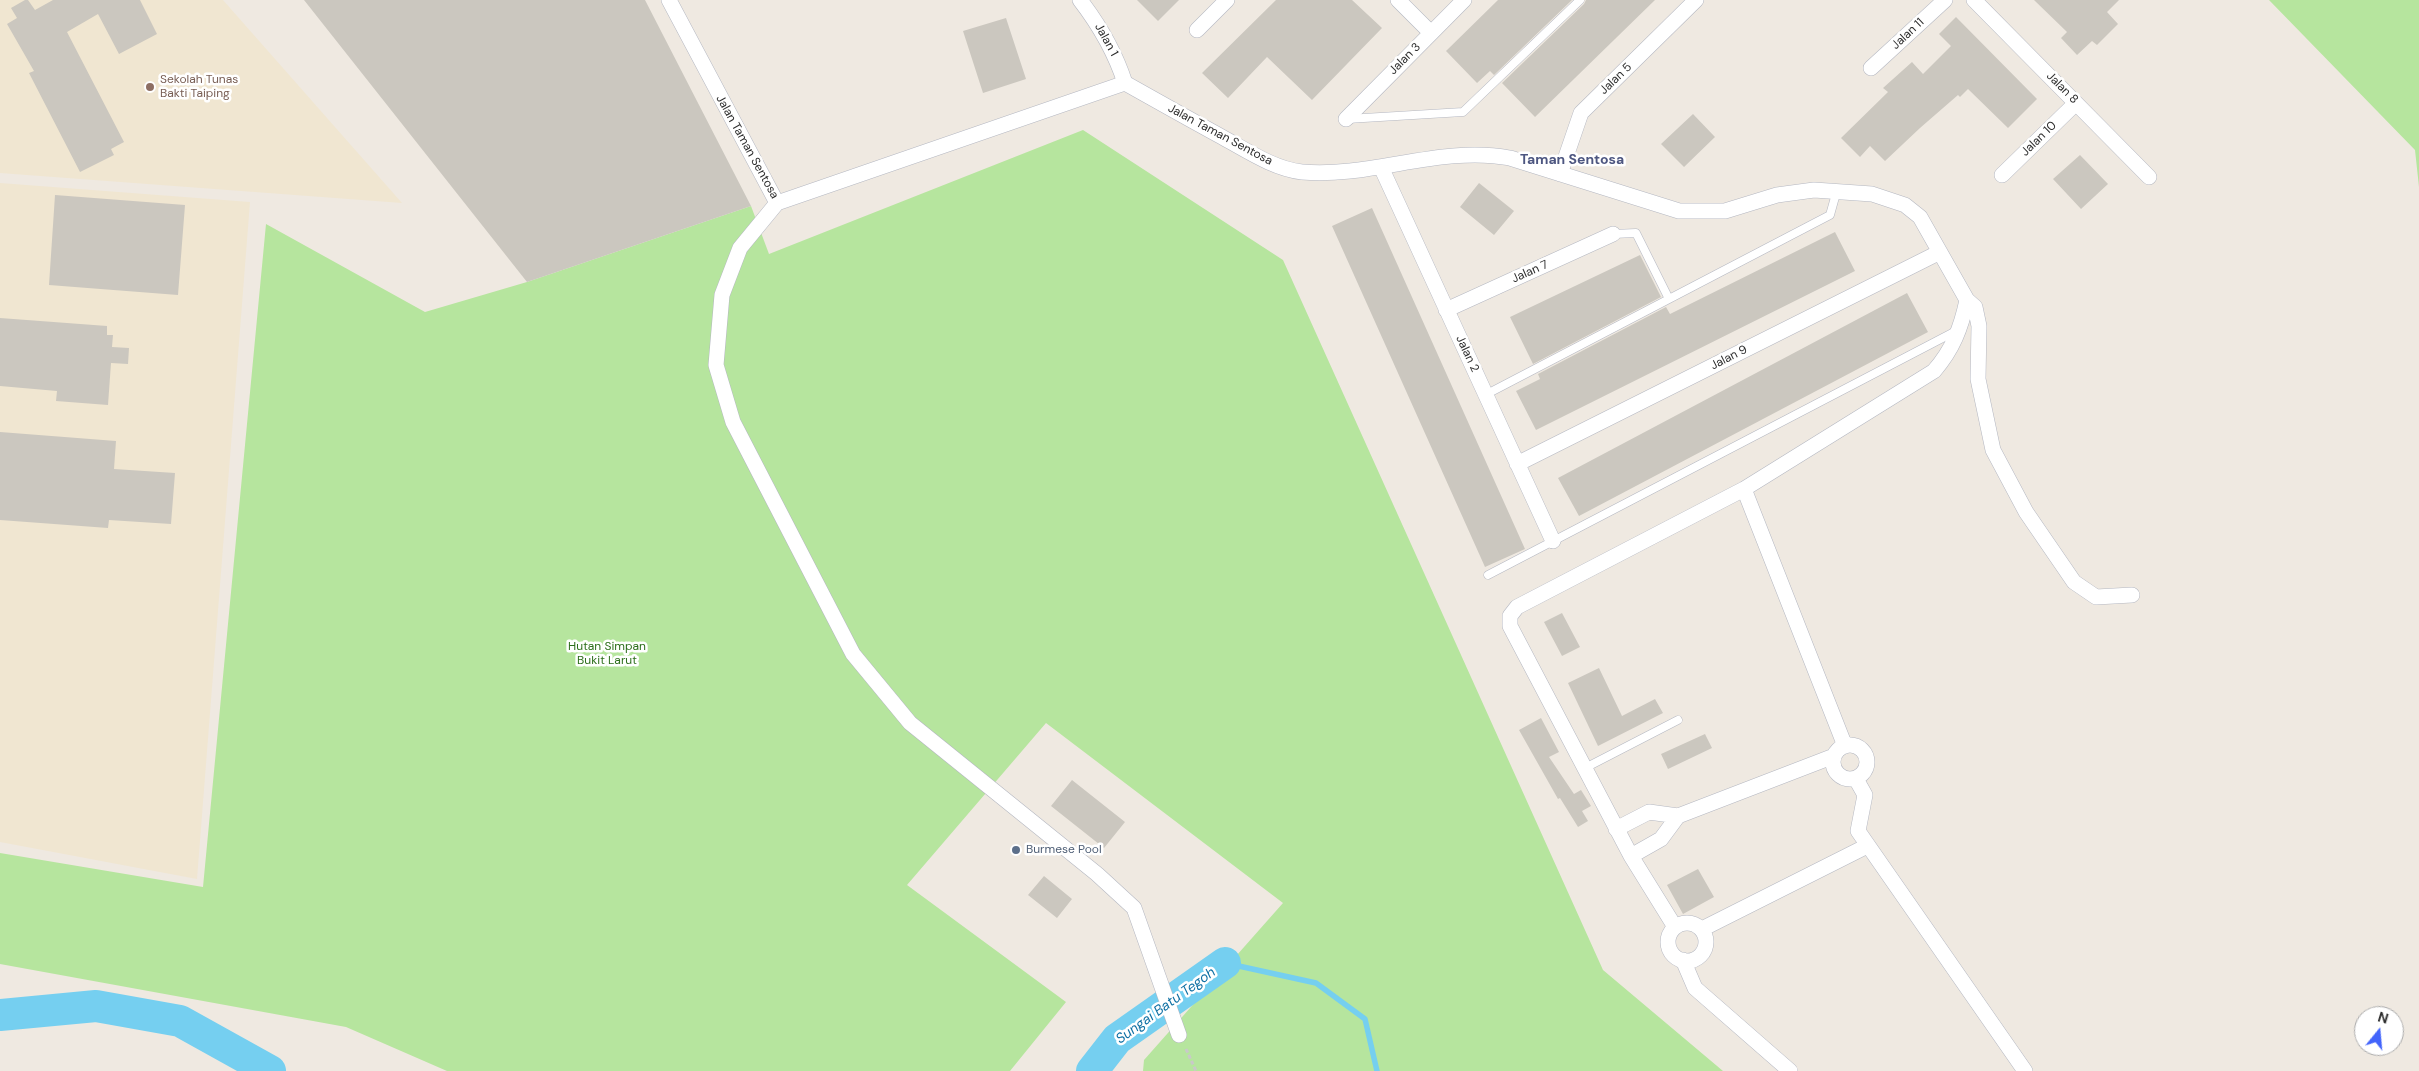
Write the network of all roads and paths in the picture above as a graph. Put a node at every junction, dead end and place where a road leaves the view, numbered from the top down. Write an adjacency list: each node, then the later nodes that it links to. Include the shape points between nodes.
1 (669, 0): 21 (street, Jalan Taman Sentosa)
2 (1080, 0): 13 (street, Jalan 1, via 1099,24)
3 (1227, 0): 10 (street)
4 (1398, 0): 11 (street)
5 (1464, 0): 11 (street, Jalan 3)
6 (1580, 0): 15 (lane, via 1463,112)
7 (1696, 0): 17 (street, Jalan 5, via 1581,113)
8 (1945, 0): 12 (street, Jalan 11)
9 (1974, 0): 14 (street, Jalan 8)
10 (1197, 30)
11 (1431, 33): 15 (street, Jalan 3)
12 (1871, 68)
13 (1125, 83): 16 (street, Jalan Taman Sentosa, via 1282,167 1300,172); 21 (street, Jalan Taman Sentosa)
14 (2076, 103): 18 (street, Jalan 10); 19 (street, Jalan 8)
15 (1346, 119)
16 (1381, 167): 17 (street, Jalan Taman Sentosa, via 1462,154 1490,155); 26 (street, Jalan 2)
17 (1560, 174): 20 (street, Jalan Taman Sentosa, via 1679,211 1724,211 1777,195)
18 (2002, 175)
19 (2149, 177)
20 (1837, 190): 23 (street, Jalan Taman Sentosa, via 1872,194 1905,205 1920,217); 24 (lane, via 1830,215)
21 (777, 203): 46 (street, via 740,248 722,295 716,365 733,422 853,654 910,723 1097,874 1134,908)
22 (1613, 234): 24 (lane, via 1636,234); 26 (street, Jalan 7)
23 (1940, 252): 25 (street, Jalan Taman Sentosa); 29 (street, Jalan 9)
24 (1669, 299): 28 (lane)
25 (1967, 300): 27 (street); 33 (street, Jalan Taman Sentosa, via 1975,307 1979,326 1978,379 1993,450 2026,512 2074,582 2096,597)
26 (1446, 310): 28 (street, Jalan 2)
27 (1960, 328): 30 (street, via 1947,356 1934,371); 31 (lane)
28 (1485, 394): 29 (street, Jalan 2)
29 (1517, 464): 31 (street, Jalan 2)
30 (1744, 489): 35 (street); 37 (street, via 1517,607 1510,616 1510,626)
31 (1552, 541): 32 (lane)
32 (1488, 575)
33 (2132, 595)
34 (1678, 720): 37 (lane)
35 (1846, 746): 36 (street); 38 (street, via 1857,746 1867,760 1865,771)
36 (1834, 756): 38 (street, via 1833,767 1839,776); 39 (street)
37 (1585, 768): 40 (street)
38 (1856, 779): 41 (street, via 1865,795 1858,831)
39 (1678, 816): 40 (street, via 1649,812); 42 (street, via 1660,839)
40 (1616, 828): 42 (street)
41 (1868, 846): 44 (street); 49 (street)
42 (1631, 856): 43 (street)
43 (1675, 927): 44 (street, via 1692,923); 45 (street, via 1668,943 1673,954)
44 (1702, 929): 45 (street, via 1707,940 1704,952 1695,959)
45 (1683, 960): 48 (street, via 1695,988)
46 (1179, 1035): 47 (path)
47 (1196, 1071)
48 (1790, 1071)
49 (2025, 1071)

